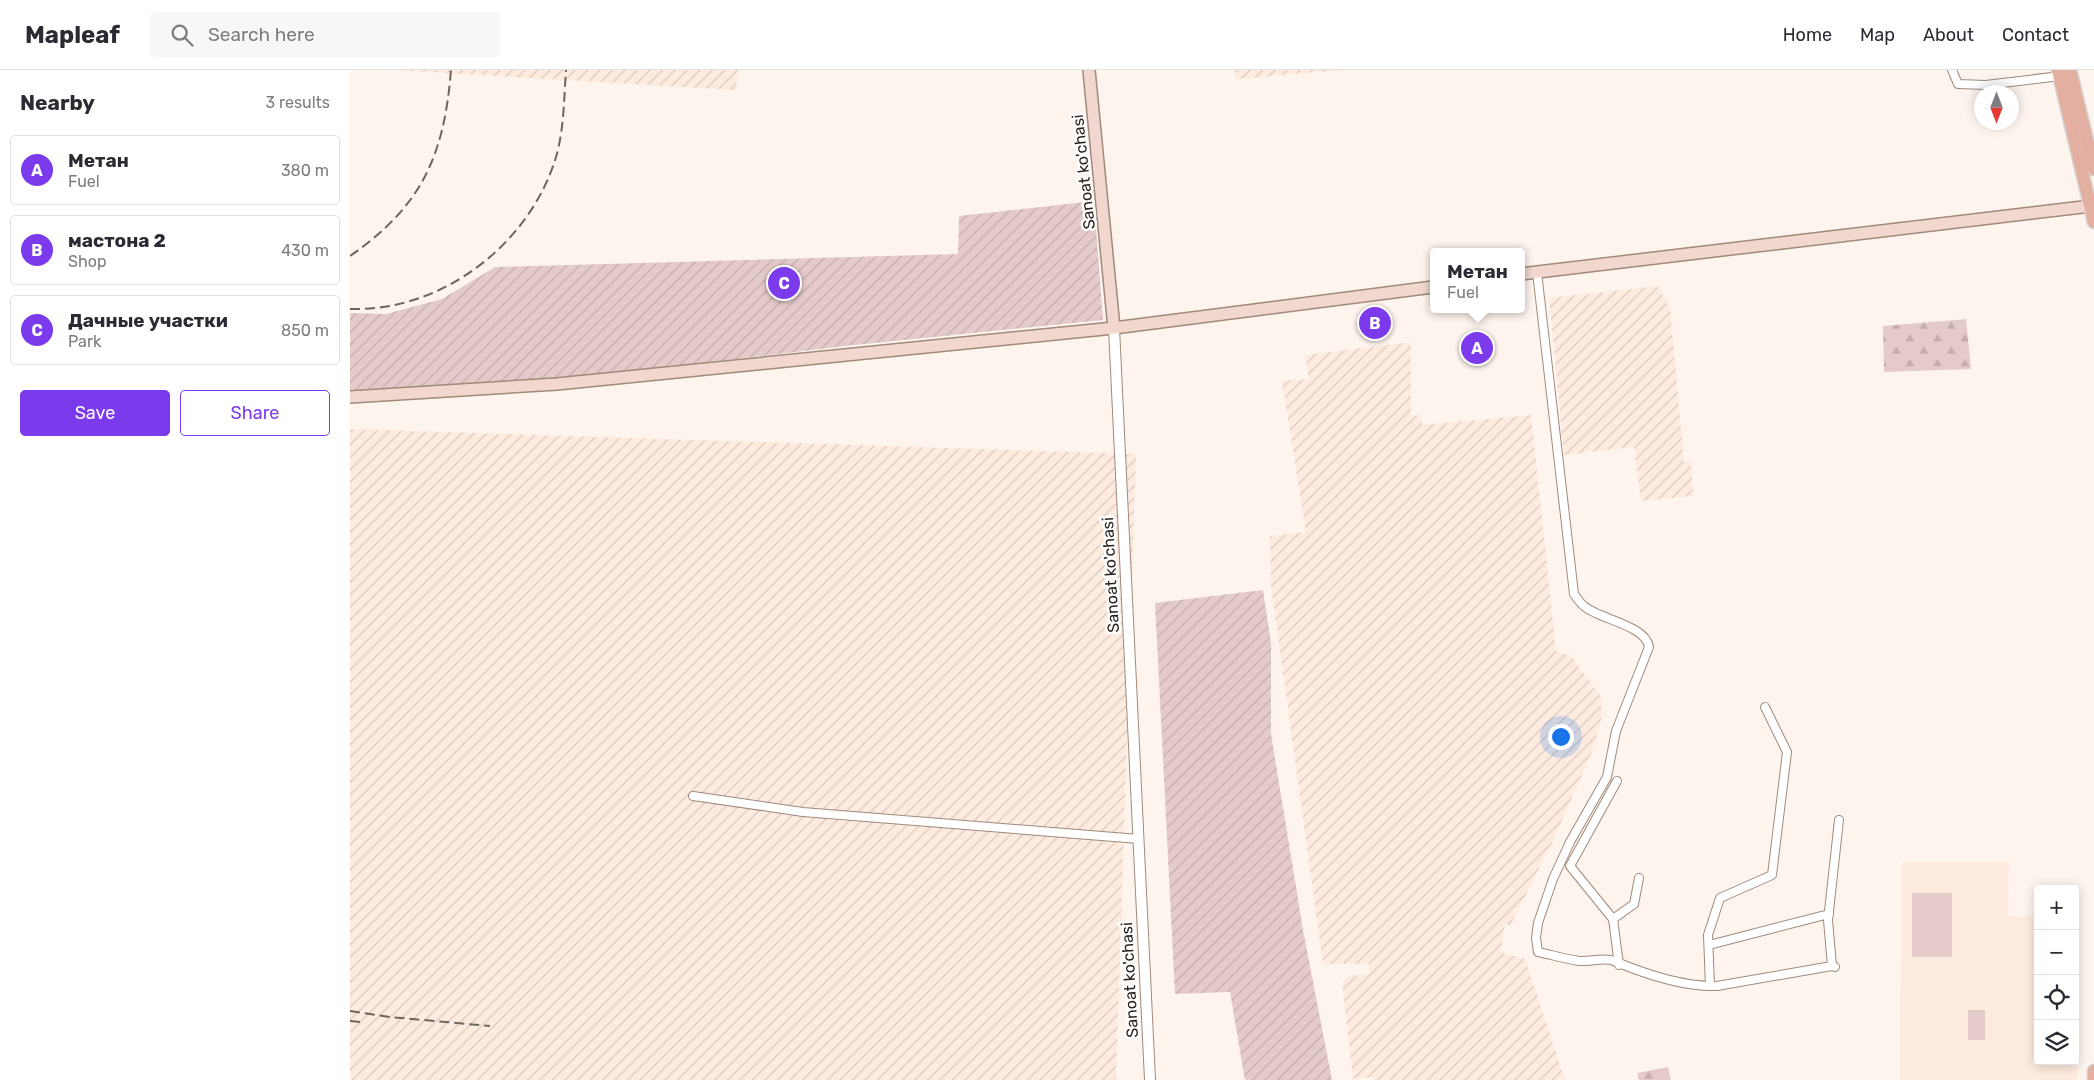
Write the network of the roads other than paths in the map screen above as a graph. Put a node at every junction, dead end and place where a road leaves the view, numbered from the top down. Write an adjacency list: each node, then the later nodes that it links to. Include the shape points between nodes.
1 (1089, 70): 10 (main road, Sanoat ko'chasi)
2 (1952, 70): 3 (street, via 1958,84 1986,85)
3 (2063, 72): 4 (main road); 5 (main road)
4 (2094, 169)
5 (2092, 202): 6 (main road); 7 (main road, via 1981,220)
6 (2094, 222)
7 (1538, 272): 8 (main road); 21 (street, via 1574,594 1585,607 1616,620 1648,642 1650,647 1616,731 1607,777 1570,842 1553,880 1536,938 1538,952 1581,961 1613,961)
8 (1525, 274)
9 (1430, 287): 10 (main road)
10 (1114, 328): 11 (main road, via 557,384); 16 (street, Sanoat ko'chasi)
11 (350, 397)
12 (1765, 707): 20 (street, via 1787,752 1772,875 1720,898 1708,935)
13 (1617, 781): 19 (street, via 1570,866)
14 (693, 796): 16 (street, via 803,812)
15 (1839, 820): 18 (street)
16 (1139, 839): 24 (street, Sanoat ko'chasi)
17 (1639, 878): 19 (street, via 1634,904)
18 (1829, 914): 20 (street); 22 (street, via 1834,966)
19 (1614, 919): 21 (street)
20 (1709, 945): 22 (street)
21 (1619, 965): 22 (street, via 1654,976)
22 (1710, 986)
23 (2094, 1071): 25 (main road)
24 (1150, 1080)
25 (2094, 1080)

